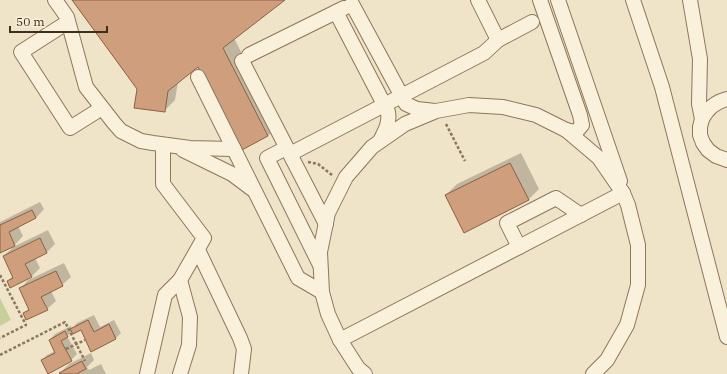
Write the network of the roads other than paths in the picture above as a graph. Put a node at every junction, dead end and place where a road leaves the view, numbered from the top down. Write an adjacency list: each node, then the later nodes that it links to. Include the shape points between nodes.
1 (55, 0): 9 (lane)
2 (478, 0): 11 (lane)
3 (540, 0): 19 (lane, via 580,114 582,125 576,132)
4 (558, 0): 26 (lane)
5 (633, 0): 34 (lane, via 662,87)
6 (690, 0): 18 (lane, via 700,59 699,104)
7 (356, 2): 8 (lane); 13 (lane)
8 (336, 12): 15 (lane); 23 (lane, via 245,58)
9 (68, 22): 16 (lane, via 86,87); 16 (lane, via 21,52 70,128)
10 (532, 22): 11 (lane)
11 (498, 40): 13 (lane, via 484,53)
12 (198, 77): 22 (lane)
13 (401, 96): 15 (lane); 17 (lane, via 406,104)
14 (727, 99): 18 (lane, via 712,105)
15 (384, 105): 20 (lane, via 389,119); 23 (lane)
16 (102, 108): 21 (lane, via 118,127 131,136 142,141)
17 (436, 111): 19 (lane, via 469,106 503,107 536,115); 20 (lane, via 404,124)
18 (702, 119): 24 (lane, via 700,135 703,143 716,156)
19 (566, 130): 26 (lane, via 598,158)
20 (379, 142): 28 (lane, via 346,177 328,213)
21 (170, 145): 22 (lane); 25 (lane, via 227,171); 30 (lane, via 164,184 204,238)
22 (234, 149): 25 (lane)
23 (288, 151): 28 (lane); 31 (lane, via 267,158)
24 (727, 160)
25 (255, 192): 33 (lane, via 298,278)
26 (626, 199): 27 (lane); 40 (lane, via 638,245 638,285 627,324 607,360)
27 (581, 215): 29 (lane); 29 (lane, via 556,198 507,224)
28 (326, 224): 31 (lane, via 320,252)
29 (519, 247): 35 (lane)
30 (198, 250): 32 (lane); 38 (lane, via 244,349)
31 (321, 268): 33 (lane)
32 (180, 280): 36 (lane, via 165,295); 37 (lane, via 190,317 189,345)
33 (322, 292): 35 (lane, via 328,314)
34 (727, 337)
35 (340, 340): 39 (lane, via 358,368)
36 (147, 374)
37 (180, 374)
38 (241, 374)
39 (365, 374)
40 (593, 374)

